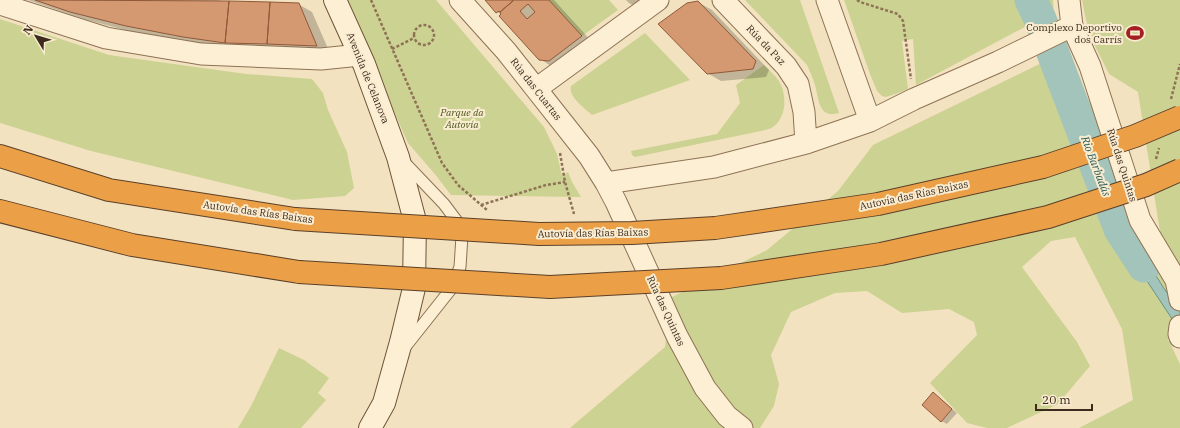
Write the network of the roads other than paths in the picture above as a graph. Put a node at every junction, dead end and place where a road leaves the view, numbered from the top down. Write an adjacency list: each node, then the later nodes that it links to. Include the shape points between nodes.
1 (335, 0): 9 (street, Avenida de Celanova)
2 (460, 0): 10 (street, Rúa das Cuartas)
3 (658, 0): 10 (street)
4 (723, 0): 13 (street, Rúa da Paz, via 786,66 798,84 804,112)
5 (827, 0): 12 (street)
6 (1069, 0): 8 (street, Rúa das Quintas)
7 (0, 4): 9 (street, via 106,38 201,54 321,60)
8 (1072, 26): 12 (street); 19 (street, Rúa das Quintas, via 1090,66 1140,220)
9 (360, 54): 15 (street, Avenida de Celanova)
10 (536, 89): 17 (street, Rúa das Cuartas, via 589,156)
11 (1180, 117): 14 (highway, Autovía das Rías Baixas, bridge, via 1135,136 1043,167 878,204 714,228 632,233 539,234 295,219 109,190)
12 (870, 121): 13 (street)
13 (806, 143): 17 (street, via 714,167)
14 (0, 156)
15 (398, 156): 20 (street, Avenida de Celanova, via 415,221 414,288); 20 (lane, via 444,204 456,220 462,236 460,267 451,289)
16 (1180, 170): 18 (highway, bridge, via 1146,185 1048,217 881,254 721,278 550,287 298,272 132,245)
17 (606, 183): 22 (street, Rúa das Quintas, via 677,336 705,388 727,416)
18 (0, 211)
19 (1179, 287)
20 (397, 356): 21 (street, Avenida de Celanova, via 384,402)
21 (370, 428)
22 (742, 428)

